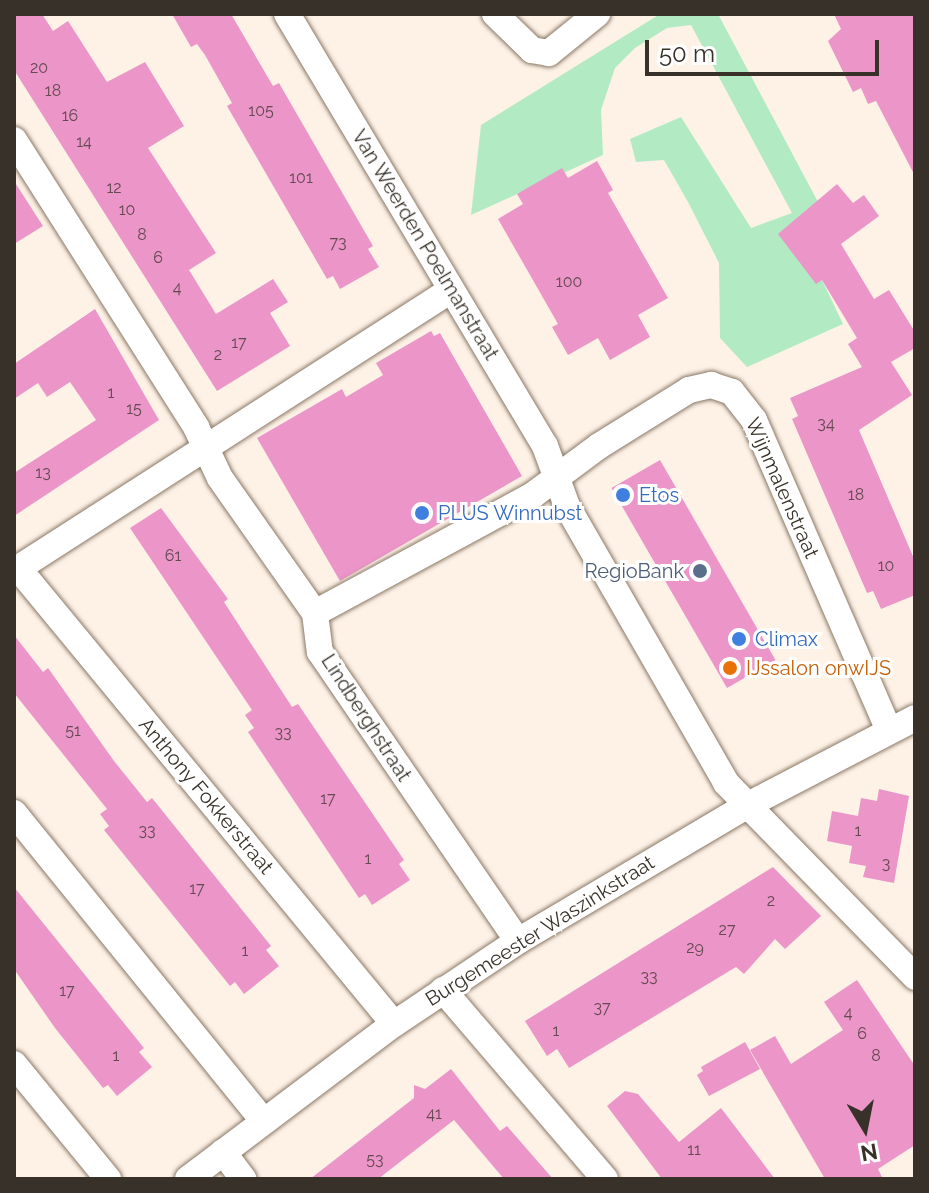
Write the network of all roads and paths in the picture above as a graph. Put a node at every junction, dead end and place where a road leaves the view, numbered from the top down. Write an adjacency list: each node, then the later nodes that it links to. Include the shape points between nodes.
1 (287, 14): 5 (street, Van Weerden Poelmanstraat)
2 (495, 14): 3 (street, via 532,50 549,53)
3 (597, 14)
4 (14, 140): 6 (street, Lindberghstraat)
5 (451, 290): 6 (street); 7 (street, Van Weerden Poelmanstraat, via 545,446)
6 (205, 447): 8 (street); 9 (street, Lindberghstraat, via 220,478)
7 (557, 479): 9 (street); 11 (street, Wijnmalenstraat, via 689,390 711,385 732,392 754,420); 12 (street, Van Weerden Poelmanstraat, via 567,506 695,735 726,783)
8 (16, 569): 17 (street, Anthony Fokkerstraat)
9 (315, 613): 14 (street, Lindberghstraat, via 320,652)
10 (915, 718): 11 (street, Burgemeester Waszinkstraat)
11 (889, 730): 12 (street, Burgemeester Waszinkstraat)
12 (750, 804): 14 (street, Burgemeester Waszinkstraat); 15 (street, Van Weerden Poelmanstraat)
13 (14, 813): 19 (street)
14 (518, 941): 16 (street, Burgemeester Waszinkstraat)
15 (915, 977)
16 (443, 990): 17 (street, Burgemeester Waszinkstraat); 24 (street)
17 (394, 1024): 19 (street, Burgemeester Waszinkstraat)
18 (14, 1064): 21 (street)
19 (263, 1120): 20 (street, Burgemeester Waszinkstraat)
20 (223, 1152): 22 (street, Burgemeester Waszinkstraat); 23 (street)
21 (108, 1179)
22 (188, 1179)
23 (243, 1179)
24 (605, 1179)

